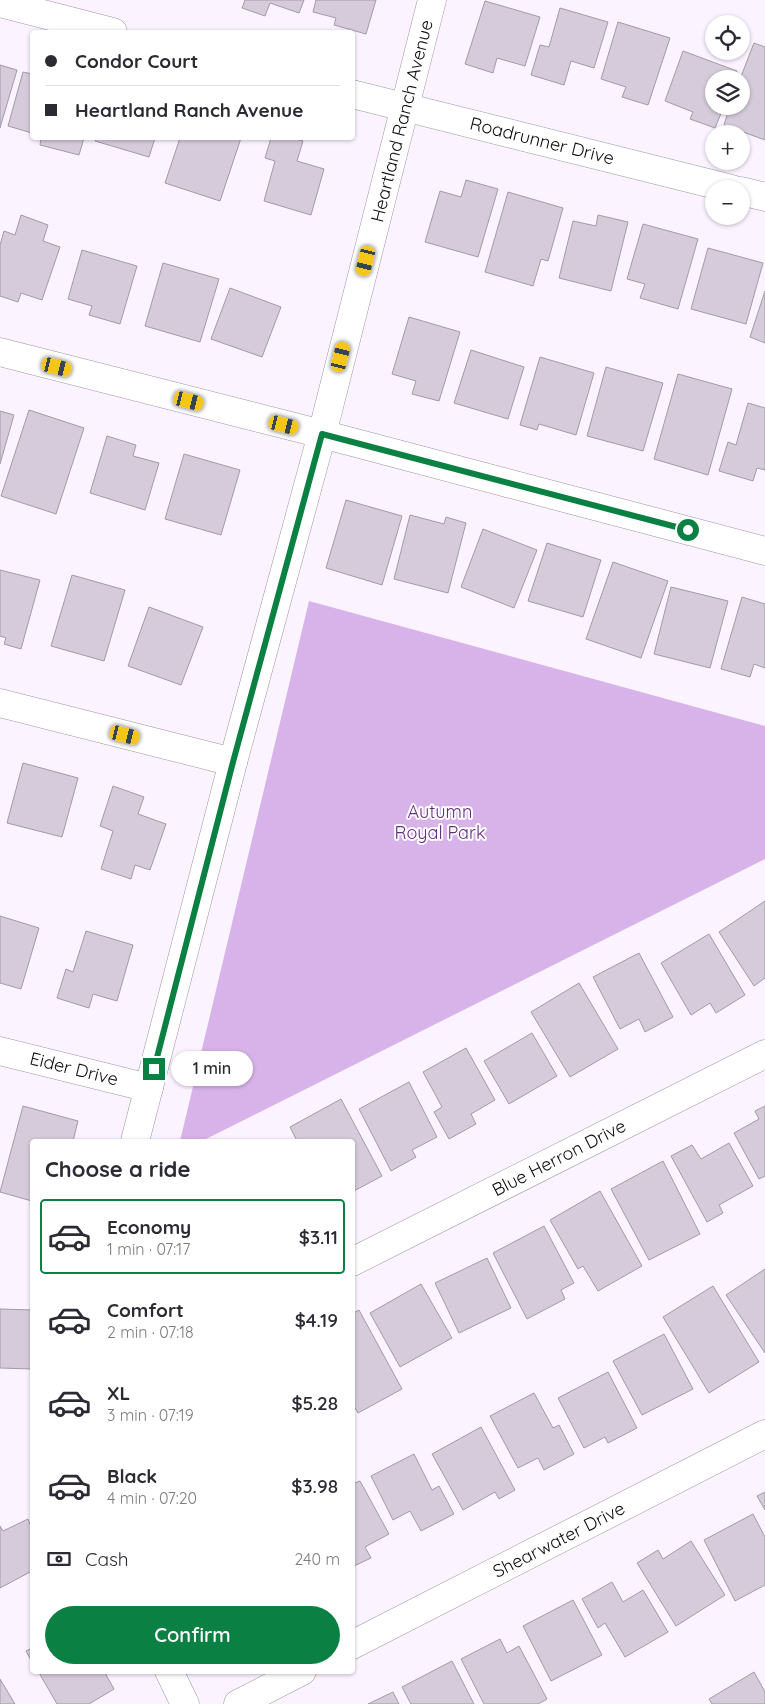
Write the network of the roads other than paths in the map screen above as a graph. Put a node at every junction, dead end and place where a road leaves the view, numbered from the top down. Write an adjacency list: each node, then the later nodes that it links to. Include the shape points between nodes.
1 (432, 0): 5 (street, Heartland Ranch Avenue)
2 (0, 4): 3 (street)
3 (106, 30)
4 (355, 95): 5 (street, Roadrunner Drive)
5 (406, 107): 6 (street, Roadrunner Drive); 10 (street, Heartland Ranch Avenue)
6 (705, 182)
7 (750, 193): 8 (street)
8 (765, 197)
9 (0, 352): 10 (street)
10 (322, 434): 11 (street); 13 (street, Heartland Ranch Avenue)
11 (765, 551)
12 (0, 703): 13 (street)
13 (233, 762): 16 (street, Heartland Ranch Avenue)
14 (0, 1050): 16 (street, Eider Drive)
15 (765, 1054): 18 (street, Blue Herron Drive)
16 (149, 1088): 17 (street, Heartland Ranch Avenue)
17 (136, 1139)
18 (355, 1260)
19 (765, 1434): 20 (street, Shearwater Drive)
20 (355, 1644)
21 (170, 1674): 23 (street)
22 (296, 1674): 24 (street)
23 (185, 1704)
24 (238, 1704)

